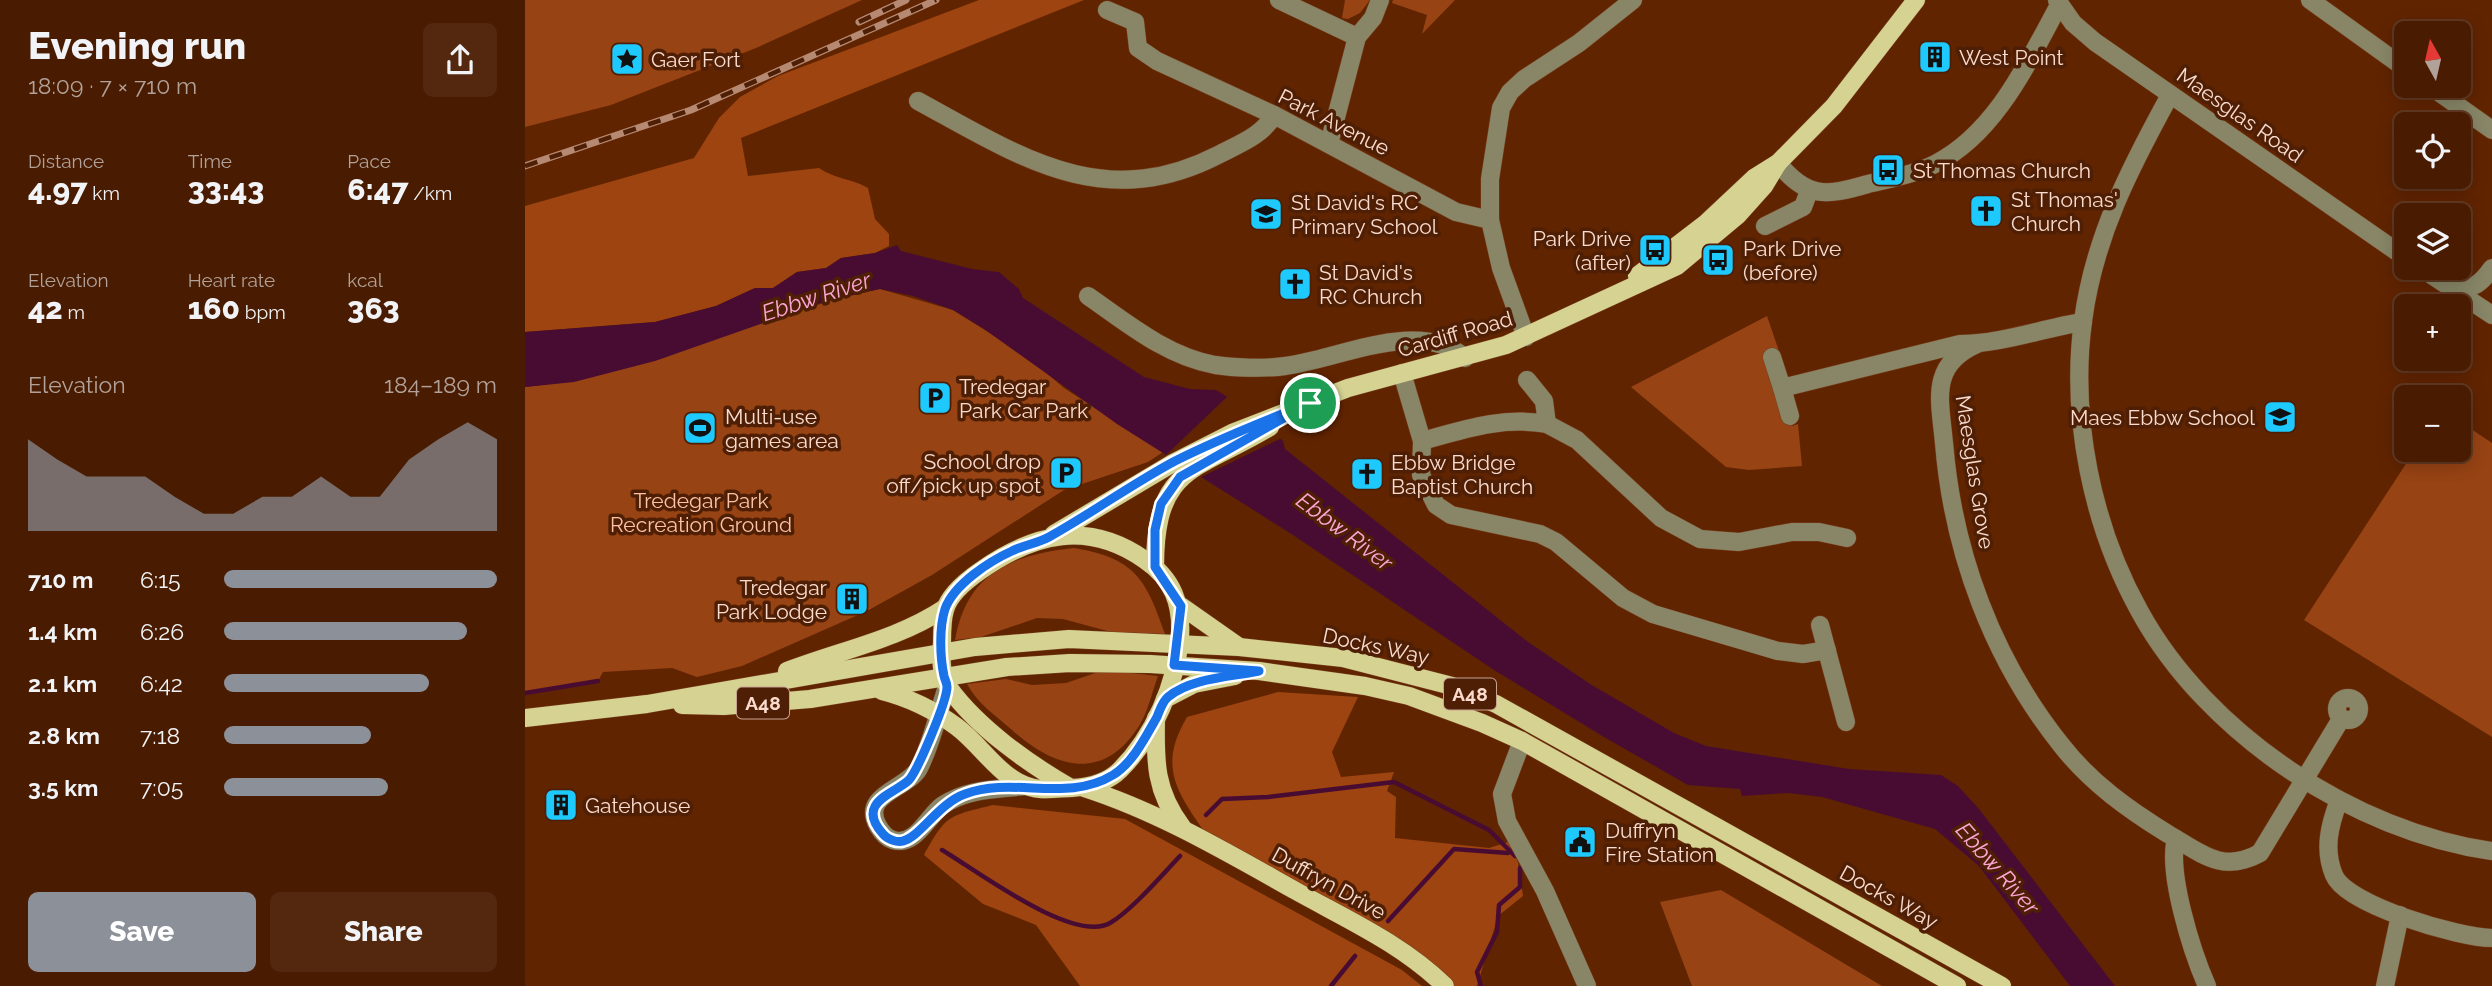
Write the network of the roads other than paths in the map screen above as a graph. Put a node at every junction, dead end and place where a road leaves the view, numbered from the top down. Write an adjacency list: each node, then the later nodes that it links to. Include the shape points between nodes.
1 (1279, 0): 8 (street)
2 (1380, 0): 8 (street, via 1373,18)
3 (1633, 0): 18 (street, via 1510,92 1496,127)
4 (1916, 0): 16 (main road, Cardiff Road, via 1834,106)
5 (2310, 0): 9 (street)
6 (2058, 2): 10 (street, Maesglas Road, via 2095,43); 17 (street, via 2023,71 1963,146 1934,164 1895,177 1845,191)
7 (1107, 10): 13 (street, Park Avenue, via 1135,22 1138,48 1157,61)
8 (1357, 37): 15 (street)
9 (2394, 60)
10 (2170, 95): 20 (street, Maesglas Road); 26 (street, via 2117,196 2100,240)
11 (2447, 98): 14 (street)
12 (918, 101): 13 (street, via 1019,156 1059,172 1101,179 1171,174 1193,167 1266,130)
13 (1273, 116): 15 (street, Park Avenue)
14 (2492, 130)
15 (1329, 144): 18 (street, Park Avenue, via 1456,212)
16 (1778, 163): 17 (street, via 1792,181); 27 (main road, Cardiff Road, via 1610,297)
17 (1809, 191): 19 (street, via 1804,207)
18 (1490, 220): 27 (street, via 1501,268)
19 (1765, 226)
20 (2394, 250)
21 (2492, 268): 23 (street, via 2473,288)
22 (2438, 280): 23 (street)
23 (2447, 286): 25 (street)
24 (1088, 296): 30 (street, via 1156,344 1215,365 1282,367 1363,346 1432,342 1451,345)
25 (2492, 316)
26 (2083, 322): 28 (street, Maesglas Grove); 61 (street, via 2080,401 2084,441 2100,516 2140,614 2198,692 2262,750)
27 (1526, 337): 30 (main road, Cardiff Road)
28 (1977, 344): 33 (street, Maesglas Grove, via 1947,346); 66 (street, Maesglas Grove, via 1961,351 1939,385 1952,501 1971,580 2010,666 2063,747 2091,778)
29 (1772, 357): 33 (street)
30 (1465, 358): 31 (main road, Cardiff Road)
31 (1402, 373): 36 (street); 37 (main road, Cardiff Road, via 1310,403)
32 (1527, 380): 35 (street, via 1544,401)
33 (1782, 388): 34 (street)
34 (1790, 416)
35 (1547, 424): 36 (street, via 1502,420); 38 (street, via 1577,440 1661,518 1700,539 1739,542 1792,532)
36 (1422, 441): 46 (street, via 1421,475 1427,492 1451,515 1540,534 1623,598 1653,614 1777,651 1803,654)
37 (1180, 468): 39 (main road, Cardiff Road); 40 (main road, Cardiff Road, via 1161,504 1155,530)
38 (1847, 538)
39 (1045, 539): 40 (main road, via 1096,535 1127,547); 42 (main road, via 991,563 959,589)
40 (1155, 567): 41 (main road)
41 (1181, 606): 44 (main road); 45 (main road, A48)
42 (945, 608): 47 (main road); 51 (main road, A48, via 892,636)
43 (1820, 625): 46 (street)
44 (1179, 644): 45 (main road, Docks Way / A48); 47 (main road, Docks Way / A48, via 1069,639); 48 (main road)
45 (1239, 647): 73 (main road, Docks Way / A48, via 1343,658 1452,686 1496,704)
46 (1827, 650): 59 (street)
47 (941, 653): 50 (main road); 51 (main road, Docks Way / A48)
48 (1174, 665): 49 (main road, Docks Way / A48); 50 (main road, Docks Way / A48, via 1046,664); 53 (main road)
49 (1259, 671): 53 (main road, A48, via 1194,684); 60 (main road, Docks Way / A48, via 1409,696)
50 (946, 682): 52 (main road, Docks Way / A48); 55 (street); 63 (main road, via 1030,764)
51 (752, 685): 54 (main road, A48)
52 (878, 690): 54 (main road, A48, via 725,706); 55 (main road, A48)
53 (1165, 699): 57 (main road)
54 (647, 704): 56 (main road, A48)
55 (938, 714): 62 (main road, A48); 62 (street, via 918,769 905,784 884,793 877,802 875,821 886,836 903,841 913,836 942,806 964,794)
56 (525, 718)
57 (1156, 719): 63 (main road, via 1117,773); 65 (main road, Duffryn Drive, via 1160,788 1167,807)
58 (2341, 719): 61 (street, Maesglas Grove)
59 (1846, 722)
60 (1522, 741): 71 (street, via 1502,794 1507,821 1545,891); 72 (main road, Docks Way / A48)
61 (2304, 778): 64 (street); 66 (street, Maesglas Grove, via 2260,853 2243,862 2226,863)
62 (1025, 786): 63 (main road)
63 (1078, 788): 65 (main road, Duffryn Drive, via 1122,800)
64 (2339, 800): 67 (street, via 2414,834); 68 (street, via 2328,846 2334,875 2350,895)
65 (1184, 828): 70 (main road, Duffryn Drive, via 1371,931 1414,958)
66 (2176, 839): 74 (street, via 2172,856 2194,956)
67 (2492, 851)
68 (2400, 915): 69 (street, via 2469,936); 75 (street)
69 (2492, 938)
70 (1445, 986)
71 (1587, 986)
72 (1957, 986)
73 (2003, 986)
74 (2207, 986)
75 (2385, 986)

